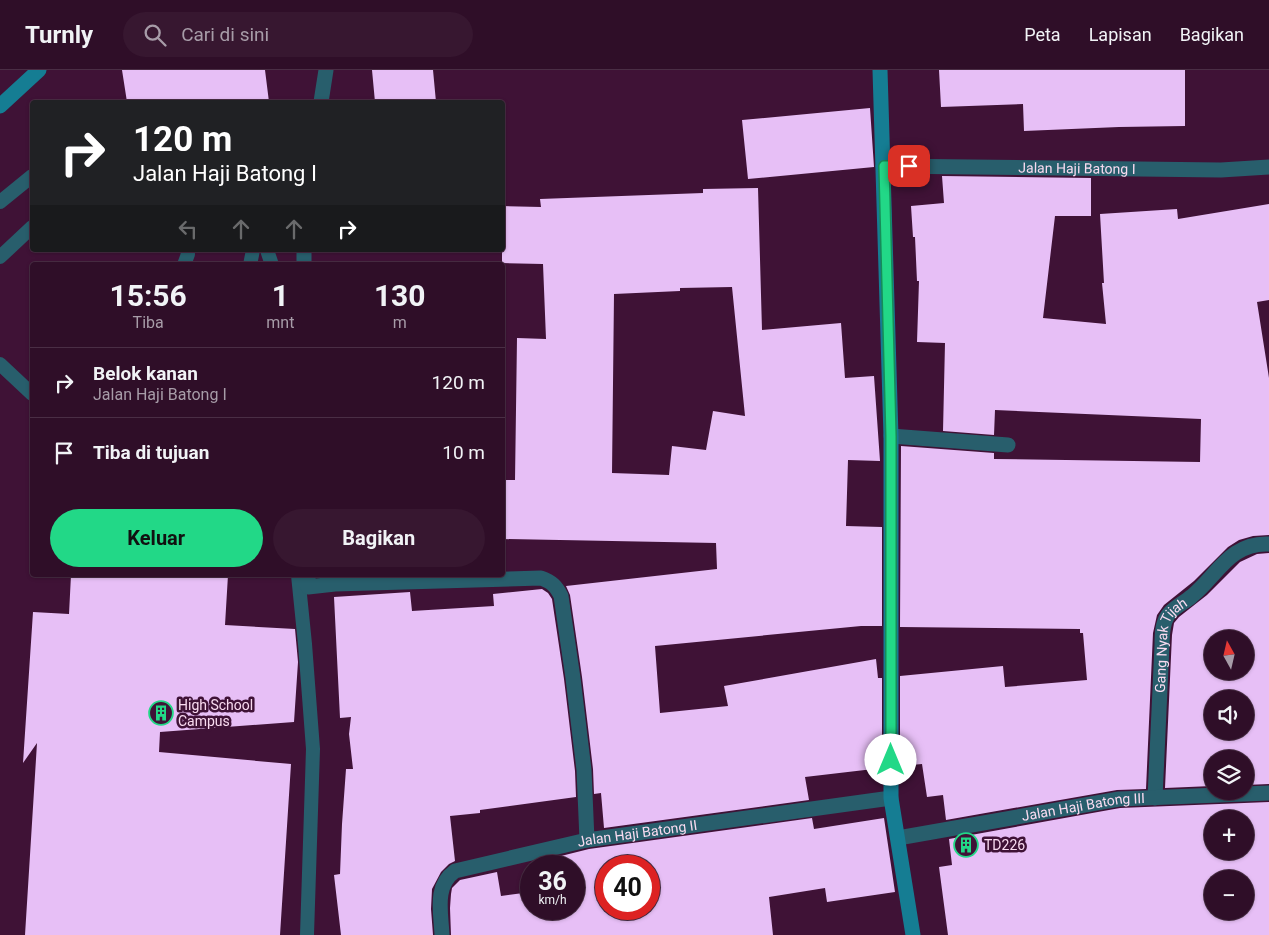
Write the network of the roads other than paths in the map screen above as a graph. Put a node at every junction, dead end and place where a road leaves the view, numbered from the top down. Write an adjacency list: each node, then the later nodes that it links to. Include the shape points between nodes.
1 (39, 70): 5 (street)
2 (326, 70): 4 (street)
3 (880, 70): 6 (street)
4 (321, 100)
5 (0, 106)
6 (884, 166): 7 (street, Jalan Haji Batong I, via 1221,170); 14 (street)
7 (1269, 167)
8 (30, 178): 9 (lane)
9 (0, 202)
10 (30, 229): 11 (lane)
11 (0, 257)
12 (0, 364): 13 (lane)
13 (30, 392)
14 (891, 436): 15 (street); 20 (street)
15 (1008, 445)
16 (1269, 544): 21 (street, Gang Nyak Tijah, via 1253,546 1230,556 1191,598 1167,616 1162,645)
17 (298, 577): 24 (lane, via 313,749)
18 (308, 577): 23 (street, via 308,587 541,578 552,582 561,596 574,678 584,770)
19 (1269, 793): 21 (street, Jalan Haji Batong III)
20 (892, 798): 22 (street); 23 (street, Jalan Haji Batong II)
21 (1155, 798): 22 (street, Jalan Haji Batong III, via 1119,799)
22 (898, 838): 26 (street)
23 (587, 840): 25 (street, Jalan Haji Batong II, via 448,875 440,900)
24 (308, 935)
25 (442, 935)
26 (914, 935)

